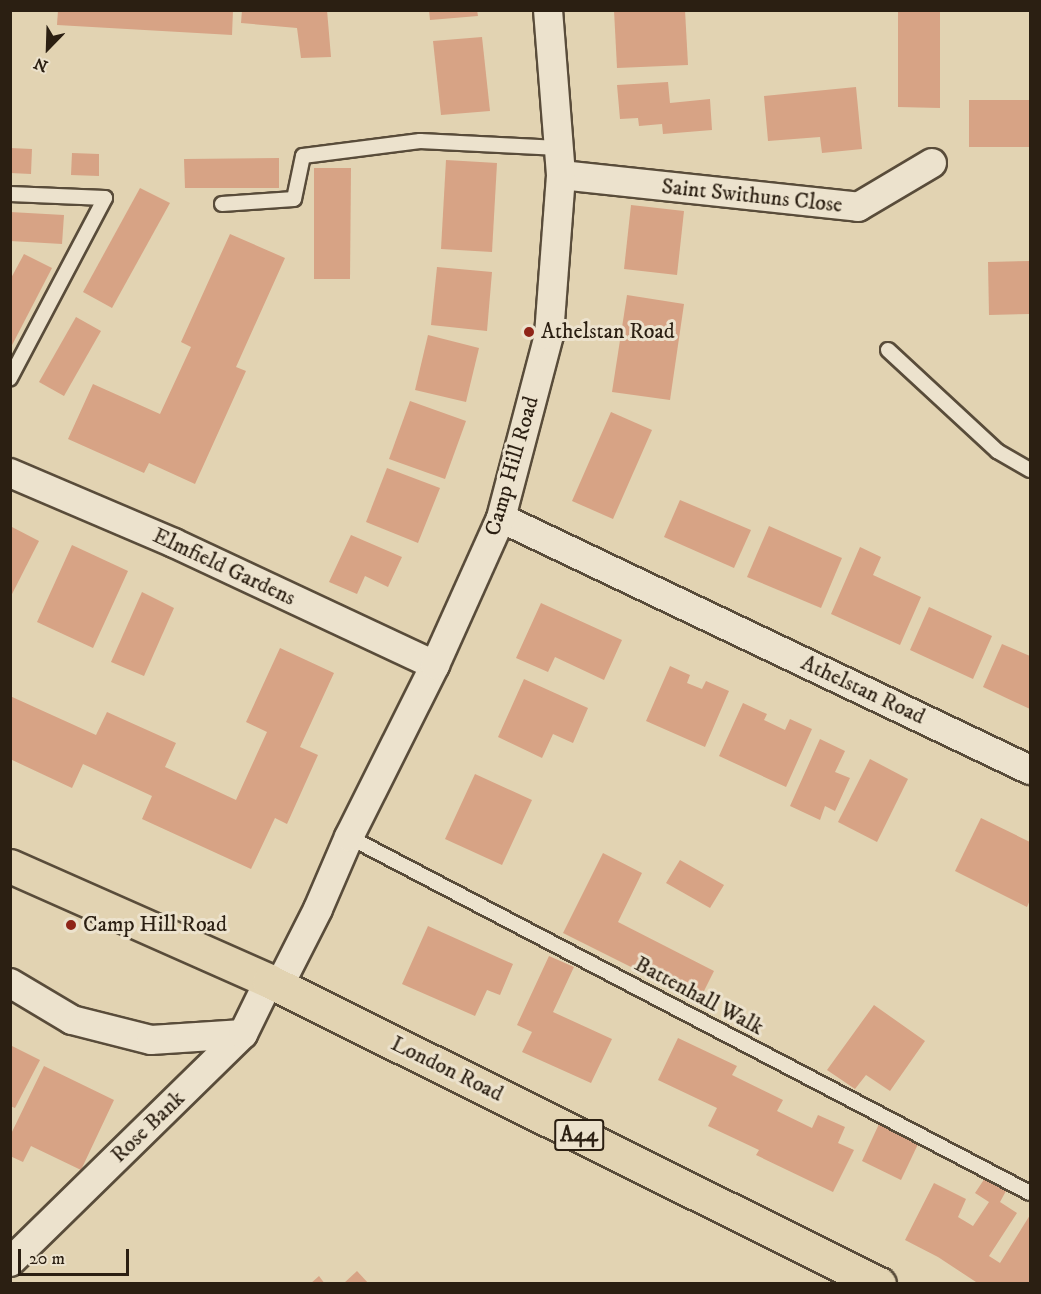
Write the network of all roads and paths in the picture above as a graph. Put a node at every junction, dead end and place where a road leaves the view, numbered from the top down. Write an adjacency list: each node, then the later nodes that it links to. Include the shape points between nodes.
1 (548, 10): 2 (street, Camp Hill Road)
2 (560, 162): 3 (street, Saint Swithuns Close, via 858,207); 5 (lane, via 420,141 303,156 294,199); 10 (street, Camp Hill Road, via 549,336)
3 (932, 164)
4 (10, 194): 7 (lane, via 105,198)
5 (222, 204)
6 (888, 350): 8 (lane, via 997,451)
7 (10, 378)
8 (1030, 470)
9 (10, 473): 11 (street, Elmfield Gardens, via 174,543)
10 (501, 518): 11 (street, Camp Hill Road); 12 (street, Athelstan Road)
11 (435, 665): 13 (street, Camp Hill Road)
12 (1030, 770)
13 (349, 837): 16 (street, Camp Hill Road, via 318,909); 18 (lane, Battenhall Walk)
14 (10, 866): 16 (main road, London Road / A44)
15 (10, 983): 17 (street, via 72,1020 151,1040)
16 (274, 983): 17 (street, Rose Bank); 20 (main road, London Road / A44)
17 (243, 1034): 19 (street, Rose Bank)
18 (1030, 1193)
19 (10, 1262)
20 (879, 1284)

